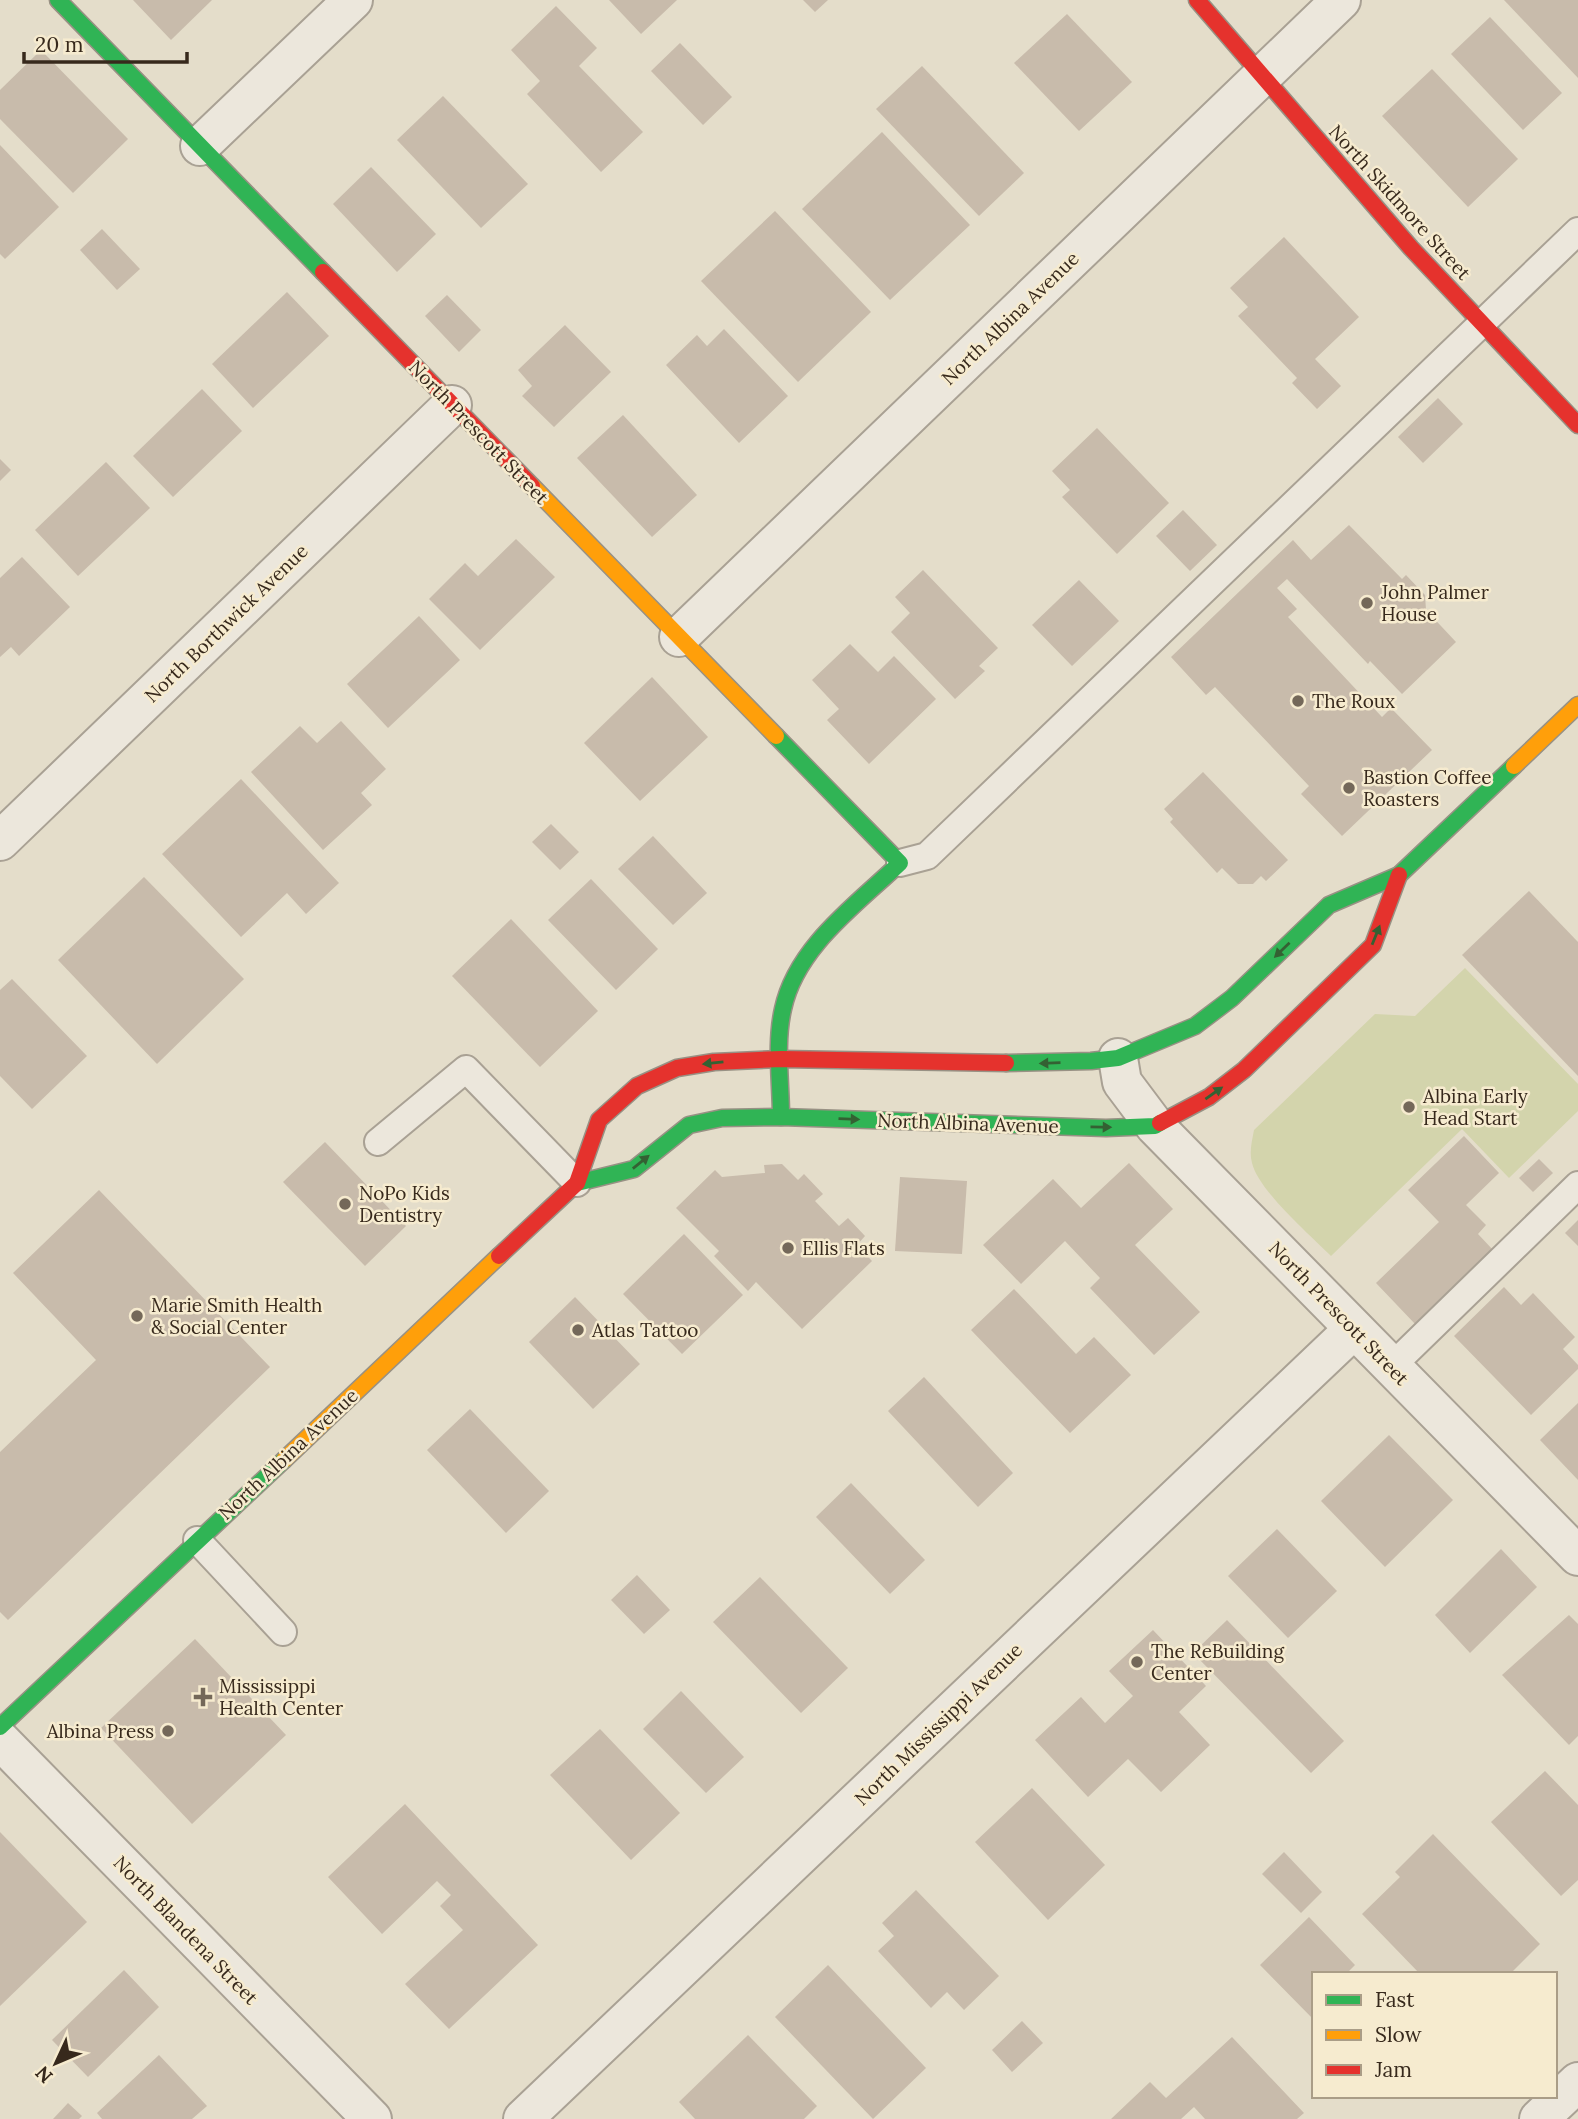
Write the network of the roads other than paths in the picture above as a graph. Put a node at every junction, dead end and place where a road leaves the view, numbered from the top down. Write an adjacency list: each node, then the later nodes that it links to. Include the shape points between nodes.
1 (58, 0): 6 (street, North Prescott Street)
2 (353, 0): 6 (street)
3 (1198, 0): 5 (street, North Skidmore Street)
4 (1341, 0): 5 (street, North Albina Avenue)
5 (1262, 75): 8 (street, North Skidmore Street, via 1410,248); 11 (street, North Albina Avenue)
6 (200, 146): 9 (street, North Prescott Street)
7 (1578, 231): 8 (lane)
8 (1481, 323): 10 (street, North Skidmore Street); 14 (lane, via 927,856)
9 (452, 405): 11 (street, North Prescott Street); 13 (street, North Borthwick Avenue)
10 (1578, 425)
11 (679, 637): 14 (street, North Prescott Street)
12 (1578, 705): 15 (street)
13 (0, 841)
14 (900, 863): 17 (street, via 817,944 797,970 782,1011)
15 (1399, 875): 16 (street, one-way to 16, via 1329,905 1232,998 1195,1026); 19 (street, one-way to 15, via 1209,1097 1244,1070 1373,945)
16 (1118, 1058): 17 (street, North Albina Avenue, one-way to 17, via 1034,1063); 19 (street, North Prescott Street, via 1122,1082)
17 (781, 1059): 18 (street); 21 (street, North Albina Avenue, one-way to 21, via 677,1068 637,1086 600,1120)
18 (781, 1117): 19 (street, North Albina Avenue, one-way to 19); 21 (street, North Albina Avenue, one-way to 18, via 634,1169 689,1125 722,1118)
19 (1155, 1126): 23 (street, North Prescott Street)
20 (378, 1142): 21 (lane, via 466,1069)
21 (577, 1183): 25 (street, North Albina Avenue)
22 (1578, 1185): 24 (lane)
23 (1354, 1329): 24 (street, North Prescott Street); 32 (street, North Mississippi Avenue)
24 (1391, 1367): 26 (street, North Prescott Street)
25 (197, 1540): 27 (lane); 28 (street, North Albina Avenue)
26 (1578, 1556)
27 (283, 1632)
28 (0, 1727)
29 (0, 1740): 31 (street, North Blandena Street)
30 (1578, 2082): 33 (street)
31 (373, 2119)
32 (523, 2119)
33 (1539, 2119)

